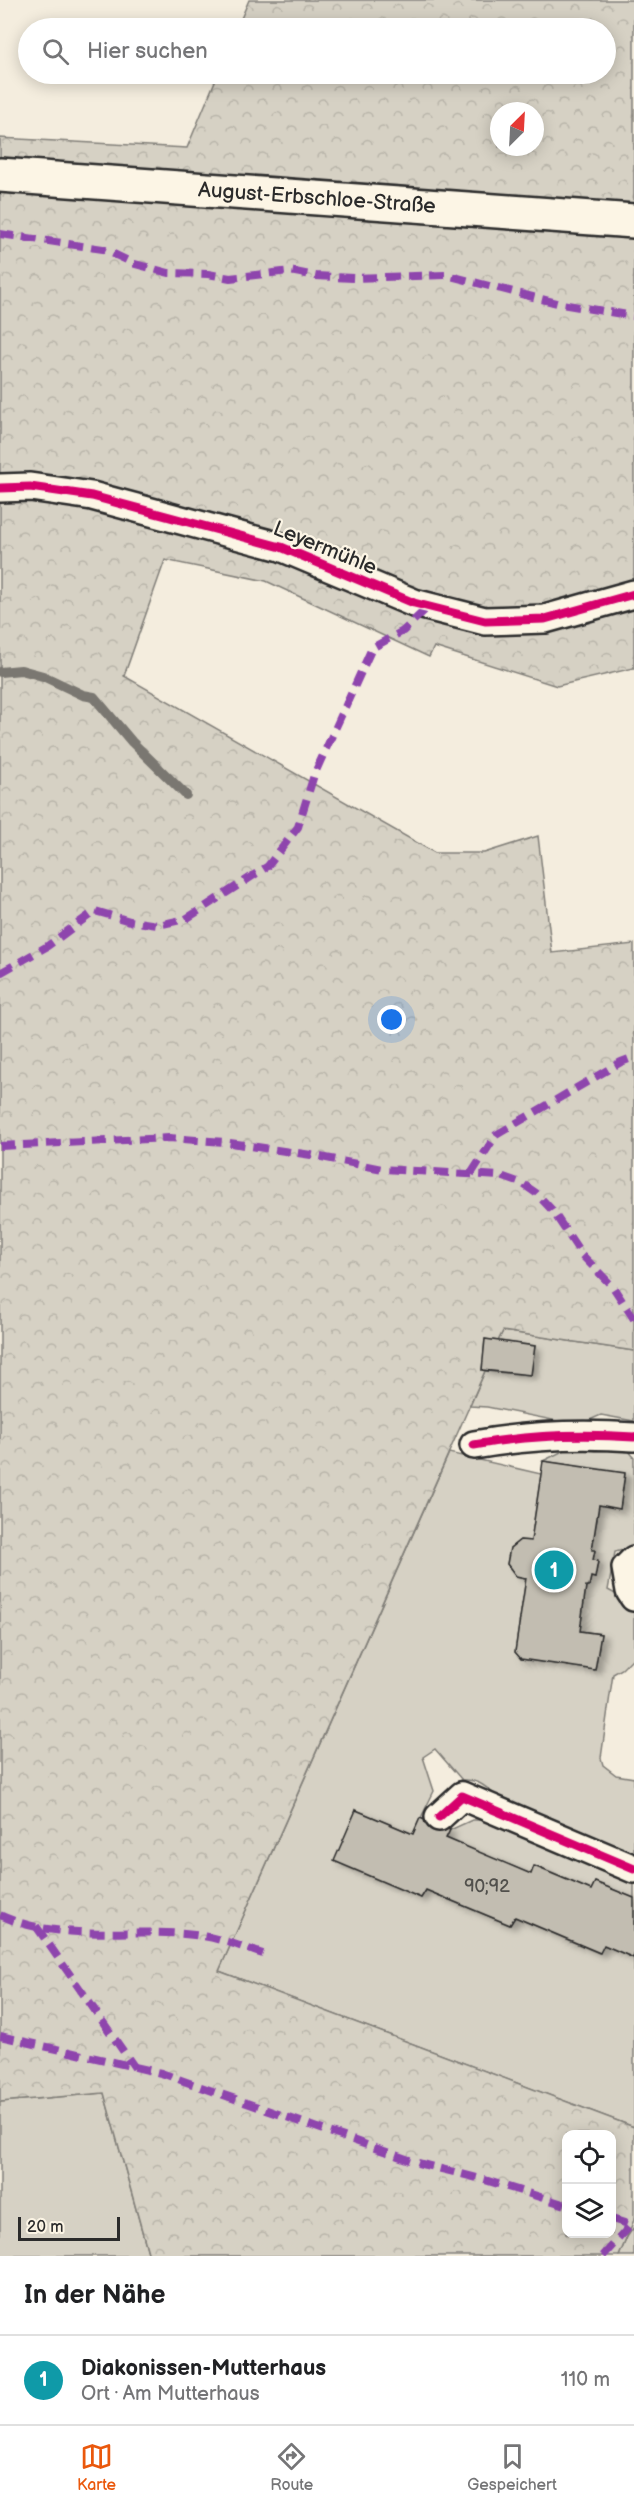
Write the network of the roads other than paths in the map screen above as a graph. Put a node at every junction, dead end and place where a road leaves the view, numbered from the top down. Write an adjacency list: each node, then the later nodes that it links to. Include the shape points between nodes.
1 (0, 175): 2 (main road, August-Erbschloe-Straße)
2 (634, 221)
3 (0, 488): 4 (street, Leyermühle, via 30,487 92,496 281,547 414,603 485,621 545,619)
4 (634, 594)
5 (634, 1437): 6 (street, via 520,1436)
6 (474, 1445)
7 (634, 1560): 8 (street, via 626,1568)
8 (634, 1597)
9 (439, 1817): 10 (street, via 462,1796)
10 (634, 1869)

